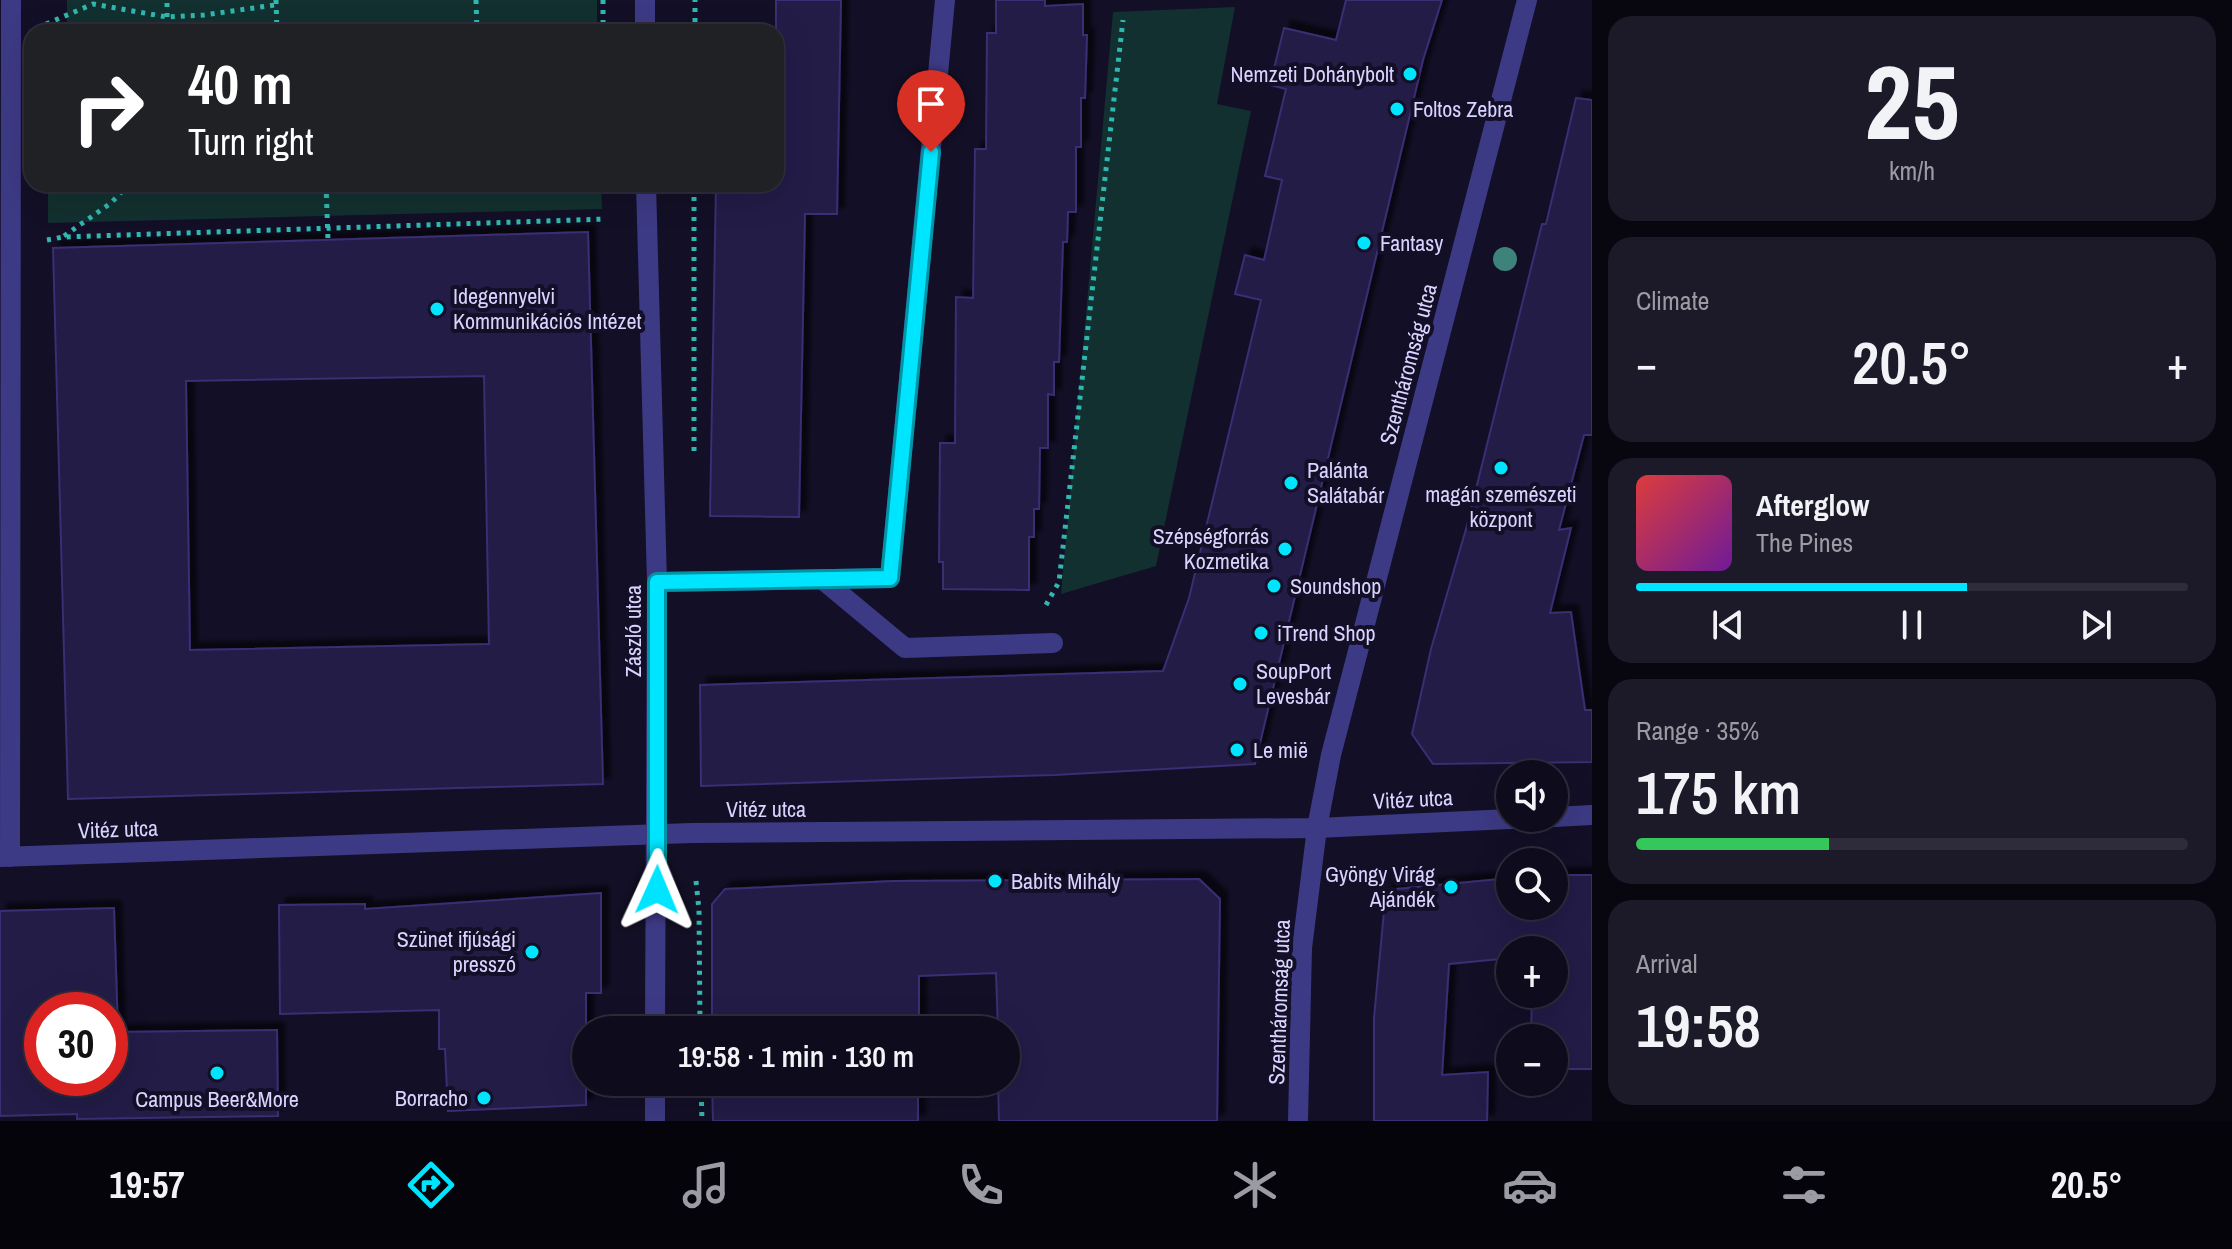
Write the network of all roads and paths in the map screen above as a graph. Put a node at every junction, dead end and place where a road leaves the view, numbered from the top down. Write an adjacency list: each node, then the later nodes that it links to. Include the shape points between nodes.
1 (11, 0): 19 (street)
2 (167, 0): 10 (path)
3 (476, 0): 14 (path)
4 (603, 0): 15 (path)
5 (645, 0): 16 (street)
6 (695, 0): 17 (path)
7 (945, 0): 28 (street, via 890,578)
8 (1527, 0): 35 (street, Szentháromság utca, via 1331,755)
9 (276, 2): 10 (path); 13 (path)
10 (167, 17): 12 (path, via 93,4)
11 (1123, 20): 31 (path, via 1059,582)
12 (45, 24)
13 (277, 24)
14 (477, 24)
15 (603, 24)
16 (645, 24)
17 (695, 24)
18 (24, 33): 19 (path)
19 (12, 38): 27 (street)
20 (121, 192): 25 (path)
21 (326, 192): 24 (path)
22 (646, 192): 29 (street, Zászló utca)
23 (606, 219): 24 (path)
24 (327, 228): 25 (path); 26 (path)
25 (63, 237): 27 (path)
26 (328, 240)
27 (11, 249): 37 (street)
28 (822, 579): 29 (street); 31 (street, via 905,648)
29 (657, 582): 36 (street, Zászló utca)
30 (1053, 643): 31 (street)
31 (1023, 644)
32 (1592, 815): 33 (street)
33 (1568, 816)
34 (1496, 820): 35 (street, Vitéz utca)
35 (1317, 828): 36 (street, Vitéz utca); 43 (street, Szentháromság utca, via 1302,948)
36 (657, 834): 37 (street, Vitéz utca); 38 (street, Zászló utca)
37 (5, 857)
38 (655, 1016)
39 (655, 1096): 41 (street)
40 (701, 1096): 42 (path)
41 (655, 1121)
42 (702, 1121)
43 (1298, 1121)

